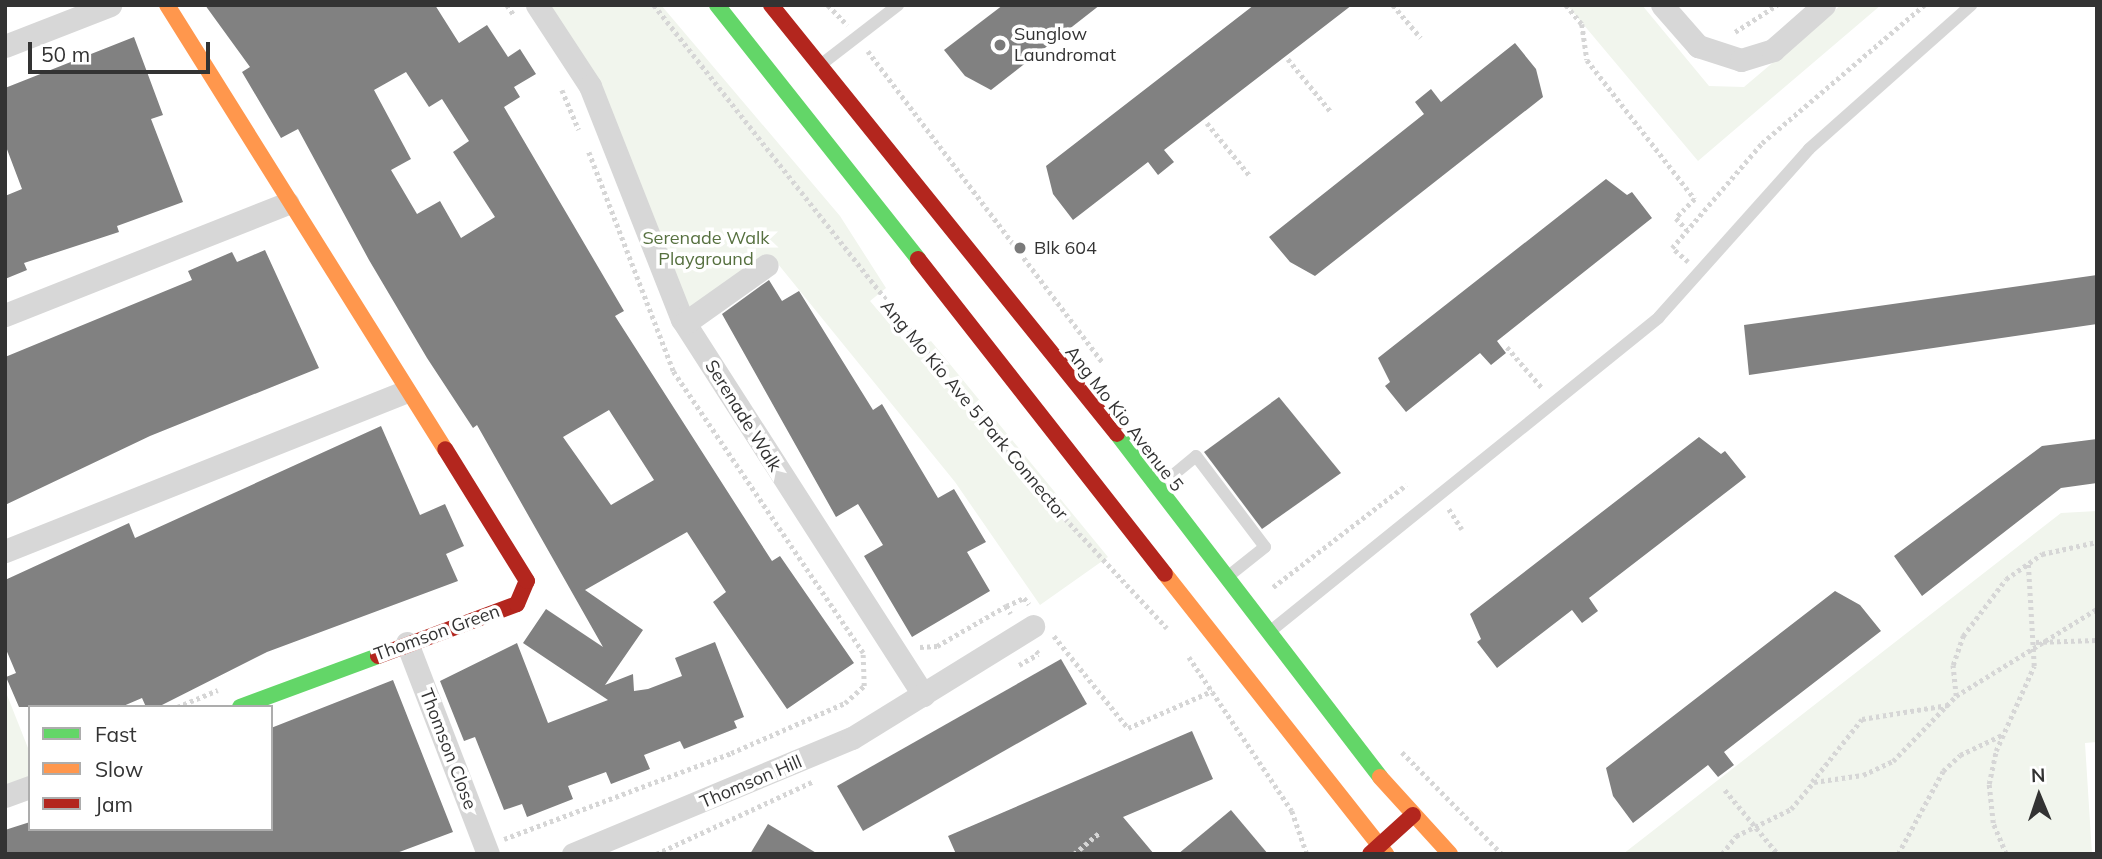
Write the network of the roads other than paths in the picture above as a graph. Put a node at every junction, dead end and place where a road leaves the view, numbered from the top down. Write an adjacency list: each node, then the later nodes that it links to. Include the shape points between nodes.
1 (110, 5): 10 (street)
2 (167, 5): 12 (main road, Thomson Green)
3 (537, 5): 15 (street, Serenade Walk, via 590,86)
4 (717, 5): 30 (main road)
5 (771, 5): 11 (main road, Ang Mo Kio Avenue 5)
6 (898, 5): 11 (lane)
7 (1662, 5): 8 (street, via 1698,46 1741,60 1773,50)
8 (1824, 5)
9 (1971, 5): 21 (lane, via 1809,149 1659,317)
10 (5, 46)
11 (820, 66): 17 (main road, Ang Mo Kio Avenue 5, via 900,158)
12 (288, 203): 14 (street); 16 (main road, Thomson Green)
13 (767, 265): 15 (street)
14 (5, 315)
15 (685, 323): 23 (street, Serenade Walk)
16 (405, 392): 18 (street); 22 (main road, Thomson Green, via 523,569 527,589 517,604)
17 (1156, 490): 19 (main road, Ang Mo Kio Avenue 5); 19 (lane, via 1196,456 1265,547)
18 (5, 551)
19 (1227, 578): 21 (main road, Ang Mo Kio Avenue 5)
20 (1035, 625): 23 (street)
21 (1270, 631): 27 (main road, Ang Mo Kio Avenue 5)
22 (407, 643): 24 (main road, Thomson Green); 29 (street, Thomson Close)
23 (923, 695): 31 (street, Thomson Hill, via 758,782)
24 (245, 705)
25 (28, 788): 26 (street)
26 (5, 796)
27 (1413, 815): 28 (main road, Ang Mo Kio Avenue 5); 30 (main road)
28 (1436, 838): 32 (main road); 33 (main road, Ang Mo Kio Avenue 5)
29 (487, 850)
30 (1379, 851)
31 (573, 854)
32 (1419, 854)
33 (1450, 854)

